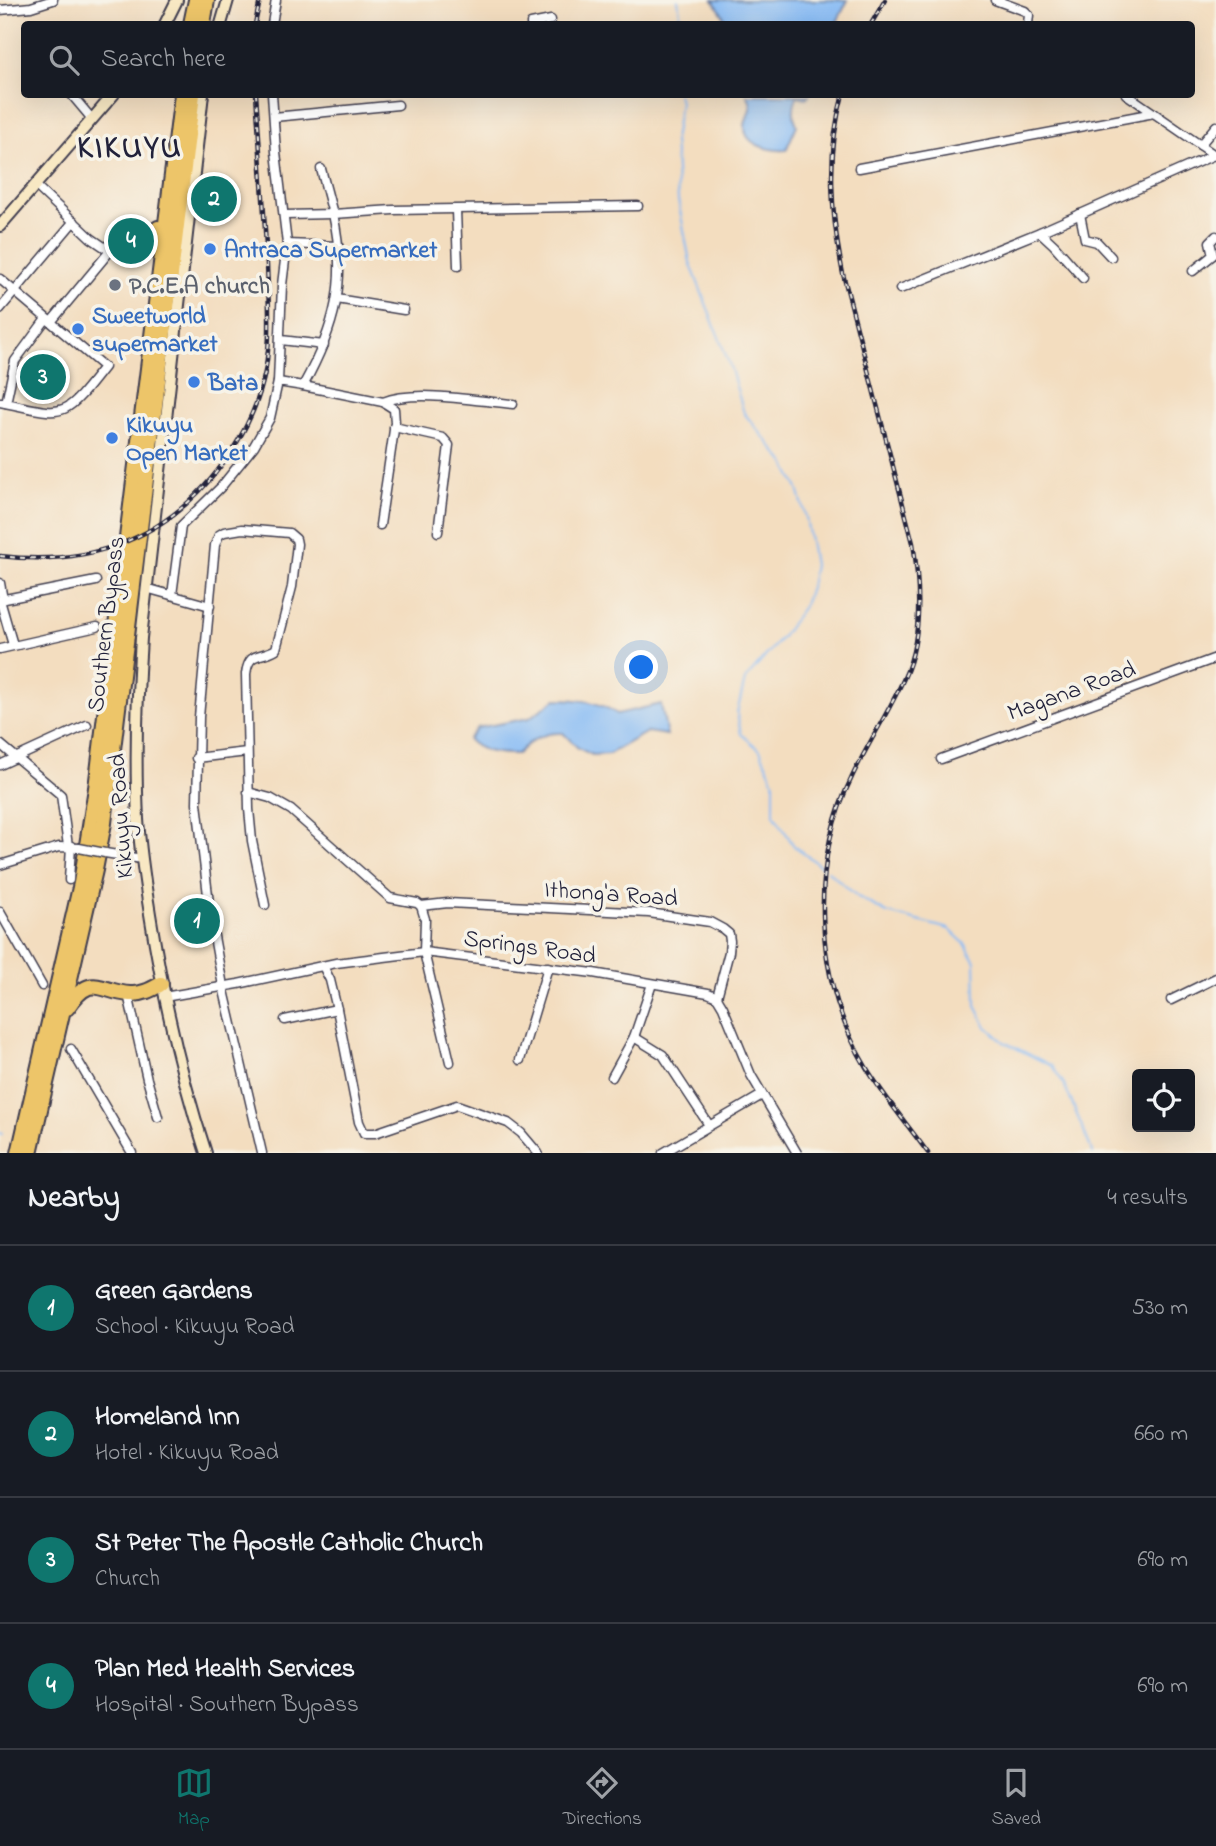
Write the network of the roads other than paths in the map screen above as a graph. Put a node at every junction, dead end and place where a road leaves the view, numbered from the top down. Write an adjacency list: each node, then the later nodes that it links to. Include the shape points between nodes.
1 (53, 0): 8 (street)
2 (177, 0): 10 (main road)
3 (196, 0): 11 (highway)
4 (207, 0): 12 (highway)
5 (228, 0): 13 (main road)
6 (276, 0): 14 (street)
7 (995, 0): 16 (street, via 1026,11)
8 (0, 10)
9 (551, 20): 15 (street)
10 (166, 21)
11 (192, 21)
12 (204, 21)
13 (221, 21)
14 (272, 21)
15 (546, 21)
16 (1028, 21)
17 (74, 98): 27 (street)
18 (110, 98): 27 (main road)
19 (181, 98): 30 (highway, Southern Bypass)
20 (192, 98): 107 (highway, Southern Bypass, via 104,823)
21 (203, 98): 72 (main road, Kikuyu Road)
22 (272, 98): 26 (street)
23 (1132, 98): 25 (street)
24 (398, 105): 26 (street)
25 (1154, 113): 29 (street); 32 (street)
26 (274, 117): 39 (street)
27 (92, 119): 34 (main road)
28 (1216, 126): 29 (street)
29 (1200, 145): 31 (street)
30 (175, 146): 47 (highway, via 166,157 154,244 144,252); 61 (highway, Southern Bypass)
31 (1215, 155): 38 (street)
32 (859, 168)
33 (321, 169): 37 (street)
34 (35, 185): 40 (street); 41 (main road)
35 (638, 206): 36 (street)
36 (456, 210): 37 (street); 49 (street)
37 (333, 214): 39 (street); 45 (street)
38 (1080, 214): 42 (street); 48 (street, via 1085,239 1097,242)
39 (285, 215): 44 (street)
40 (74, 221): 46 (street); 54 (street)
41 (0, 226)
42 (1040, 232): 51 (street); 53 (street)
43 (1216, 236): 50 (street, via 1210,242 1213,256)
44 (287, 244): 45 (street); 59 (street)
45 (338, 246): 55 (street)
46 (110, 251): 47 (street); 58 (street)
47 (130, 254): 61 (highway, via 152,271 146,331)
48 (1111, 257)
49 (458, 266)
50 (1193, 271)
51 (1083, 278)
52 (0, 279): 54 (street)
53 (900, 289)
54 (15, 292): 56 (street); 58 (street)
55 (337, 299): 57 (street); 60 (street)
56 (0, 309)
57 (404, 310)
58 (49, 321): 64 (street, via 15,361); 64 (street, via 104,367 65,409 30,410)
59 (281, 340): 60 (street); 62 (street)
60 (324, 345): 63 (street)
61 (150, 348): 117 (highway, Southern Bypass, via 90,832)
62 (278, 382): 63 (street); 73 (street, via 270,418 254,446 181,526)
63 (303, 386): 65 (street)
64 (3, 402)
65 (383, 402): 66 (street, via 413,396); 67 (street, via 394,409)
66 (513, 404)
67 (394, 427): 68 (street); 69 (street, via 443,438 449,445)
68 (380, 525)
69 (438, 532)
70 (96, 581): 74 (street)
71 (0, 583): 74 (street)
72 (146, 588): 73 (street); 89 (main road, Kikuyu Road, via 136,713)
73 (172, 595): 75 (street)
74 (3, 600): 77 (street)
75 (210, 606): 82 (street, via 219,535 242,529 293,536 297,544 294,577 276,649 253,657 247,665); 84 (street)
76 (97, 627): 77 (street)
77 (13, 645): 78 (street)
78 (0, 649)
79 (1216, 658): 85 (street, Magana Road)
80 (87, 725): 83 (street)
81 (0, 744): 83 (street)
82 (247, 752): 84 (street); 87 (street)
83 (15, 757): 86 (street); 88 (street, via 61,795)
84 (197, 758): 101 (street, via 200,828)
85 (941, 760)
86 (0, 765)
87 (248, 792): 92 (street); 93 (street, via 291,810 390,898)
88 (73, 847): 89 (street, bridge); 90 (street, via 53,848); 91 (street)
89 (142, 859): 102 (main road, Kikuyu Road)
90 (0, 865)
91 (69, 880)
92 (265, 905)
93 (421, 906): 95 (street); 104 (street, Ithong'a Road, via 649,913 710,922 729,934 730,941)
94 (0, 912): 100 (street)
95 (424, 952): 96 (street, Springs Road); 97 (street, Springs Road); 112 (street)
96 (323, 966): 101 (street, Springs Road); 106 (street)
97 (548, 967): 99 (street, Springs Road); 111 (street)
98 (1216, 978): 105 (street)
99 (652, 984): 104 (street, Springs Road); 109 (street)
100 (42, 986)
101 (223, 986): 102 (street, Springs Road); 121 (street)
102 (163, 990): 103 (highway); 120 (main road, Kikuyu Road)
103 (128, 994): 107 (highway, via 91,986 77,994); 115 (street)
104 (717, 997): 114 (street)
105 (1171, 1000)
106 (337, 1009): 108 (street); 122 (street, via 364,1133 457,1105 508,1123)
107 (62, 1014): 118 (highway, Southern Bypass)
108 (285, 1020)
109 (634, 1037): 113 (street); 116 (street, via 663,1055)
110 (71, 1049): 119 (street)
111 (520, 1060)
112 (450, 1062)
113 (612, 1077)
114 (762, 1095): 116 (street); 124 (street)
115 (158, 1117)
116 (709, 1125): 123 (street)
117 (19, 1153)
118 (30, 1153)
119 (132, 1153)
120 (206, 1153)
121 (262, 1153)
122 (538, 1153)
123 (663, 1153)
124 (797, 1153)

